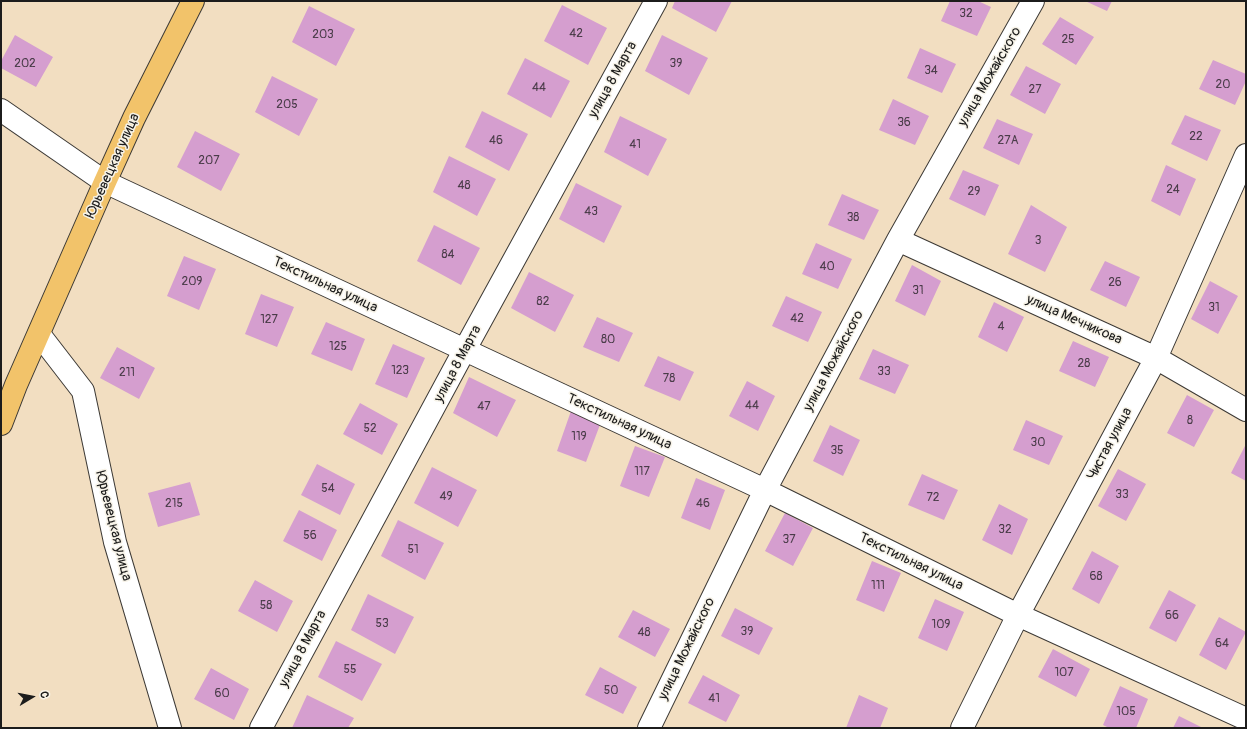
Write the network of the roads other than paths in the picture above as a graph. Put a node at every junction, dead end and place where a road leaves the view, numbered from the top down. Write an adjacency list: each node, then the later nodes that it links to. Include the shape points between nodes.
1 (193, 1): 6 (main road, Юрьевецкая улица)
2 (656, 1): 9 (street, улица 8 Марта)
3 (1033, 1): 7 (street, улица Можайского)
4 (1, 110): 6 (street, Текстильная улица)
5 (1246, 155): 10 (street, Чистая улица)
6 (105, 182): 8 (main road, Юрьевецкая улица); 9 (street, Текстильная улица)
7 (898, 240): 10 (street, улица Мечникова); 13 (street, улица Можайского)
8 (38, 334): 12 (main road, Юрьевецкая улица); 16 (street, Юрьевецкая улица, via 83,391 115,542)
9 (464, 351): 13 (street, Текстильная улица); 17 (street, улица 8 Марта)
10 (1156, 358): 11 (street, улица Мечникова); 14 (street, Чистая улица)
11 (1246, 410)
12 (1, 424)
13 (765, 490): 14 (street, Текстильная улица); 18 (street, улица Можайского)
14 (1018, 615): 15 (street, Текстильная улица); 19 (street, Чистая улица)
15 (1246, 719)
16 (170, 728)
17 (261, 728)
18 (649, 728)
19 (962, 728)

